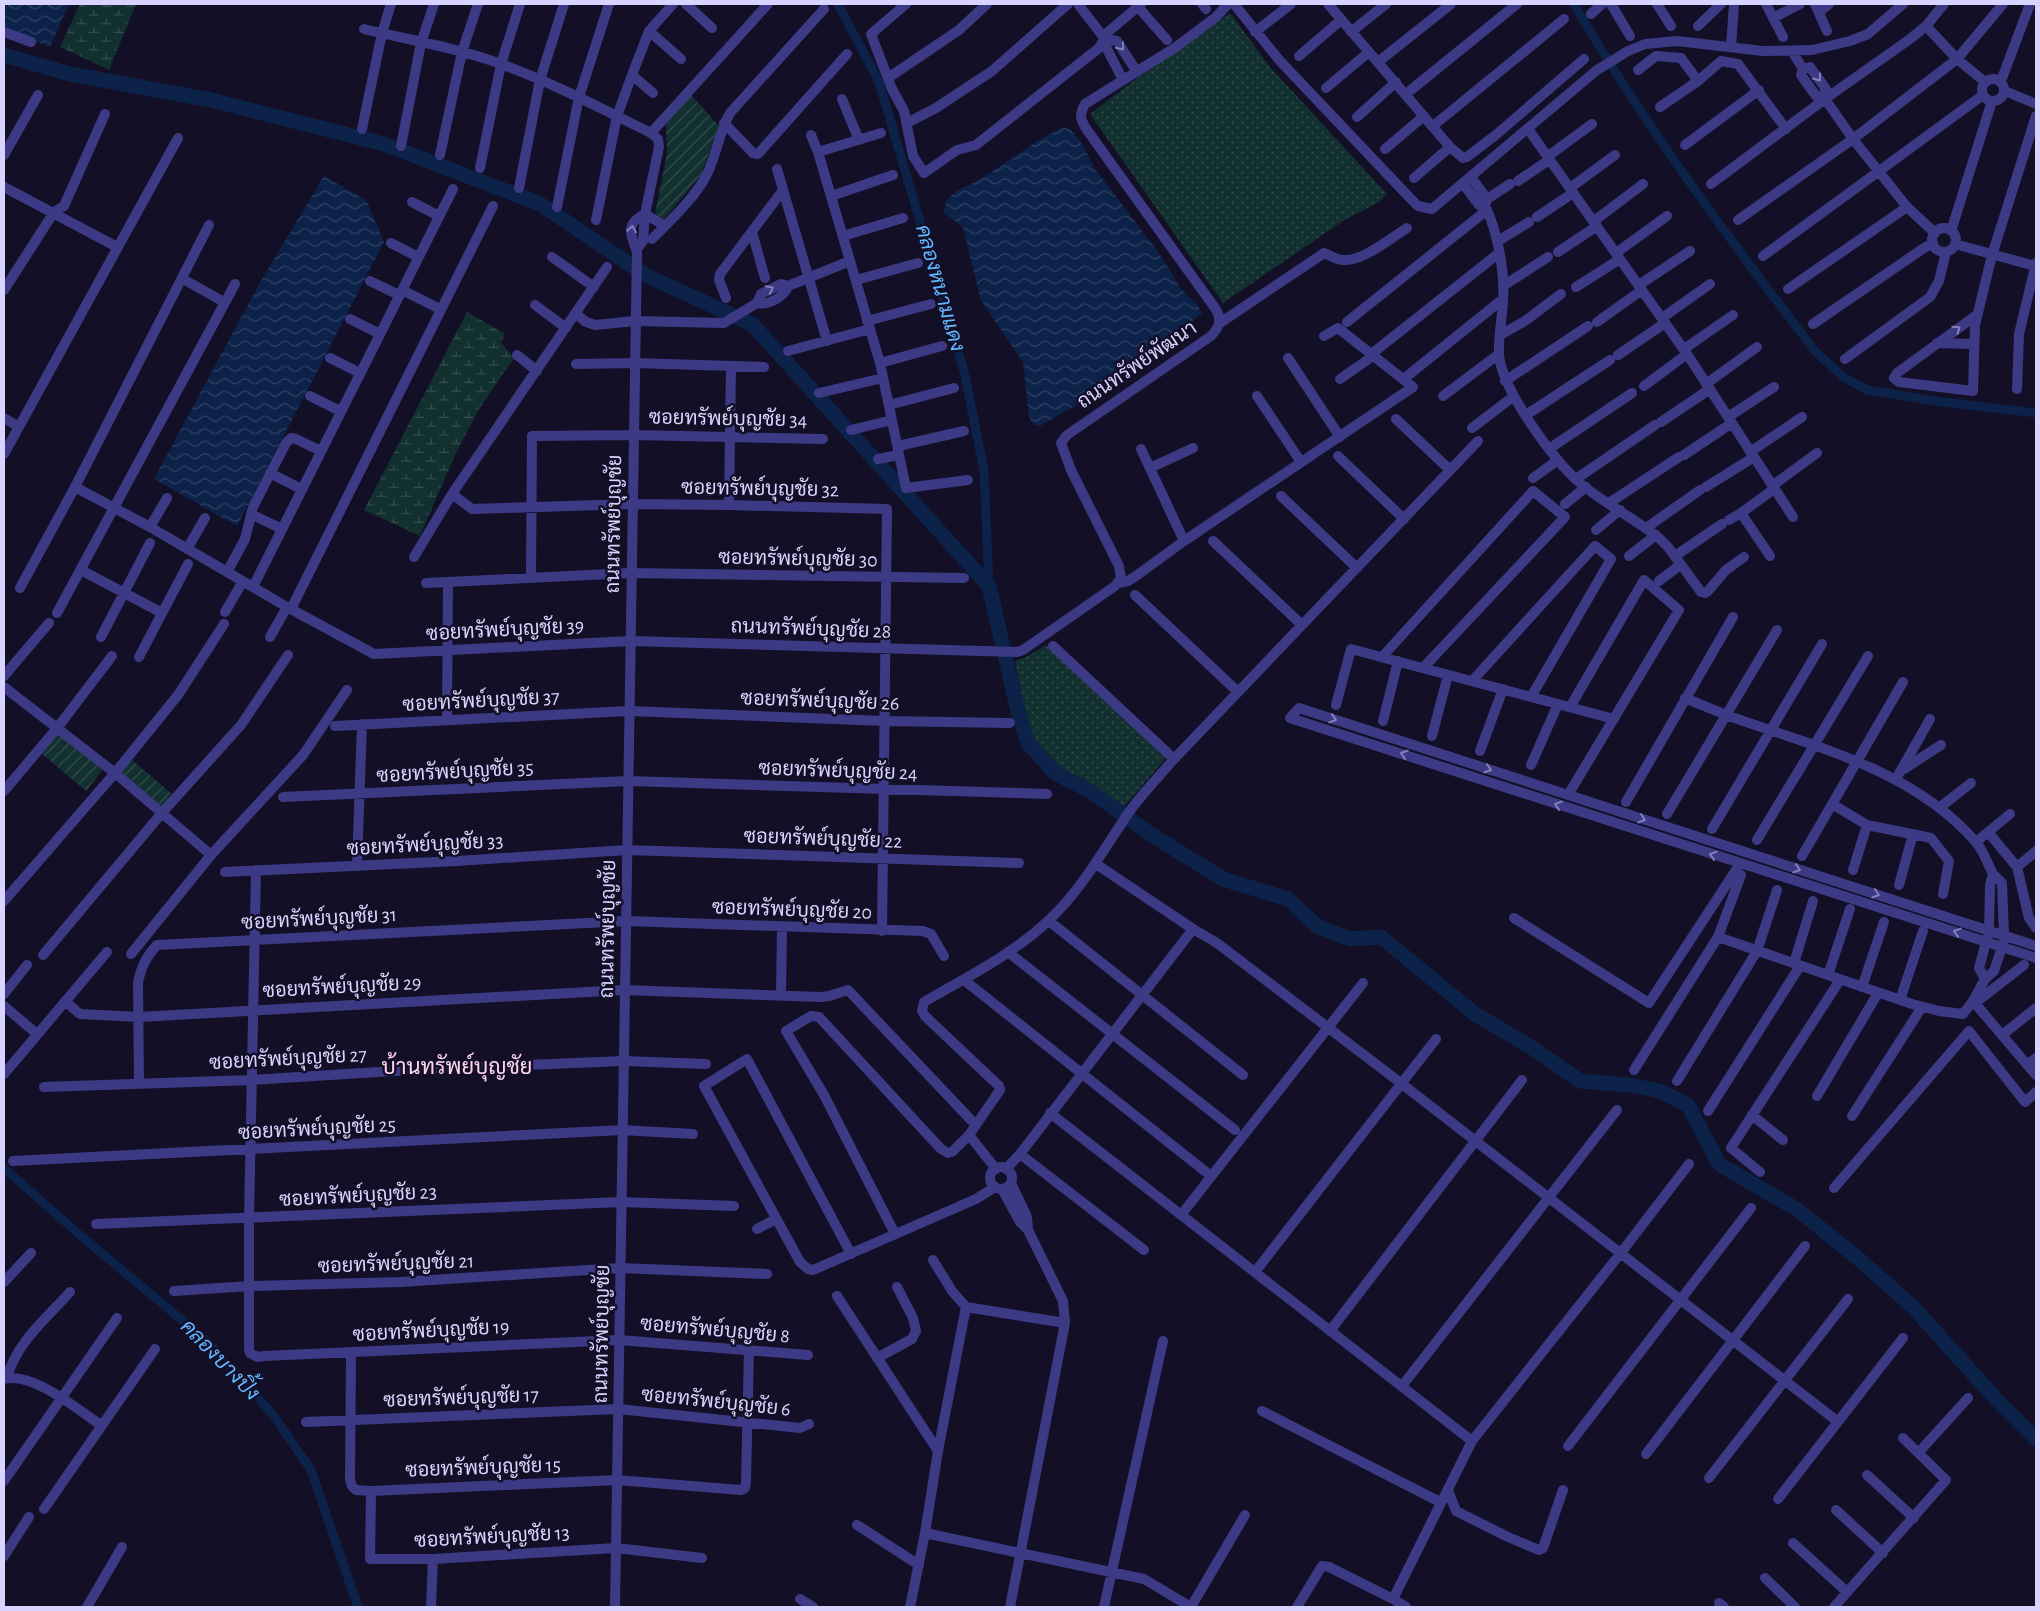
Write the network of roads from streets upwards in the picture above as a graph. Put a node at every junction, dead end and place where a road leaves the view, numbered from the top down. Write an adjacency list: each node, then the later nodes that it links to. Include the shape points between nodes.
1 (391, 4): 50 (street)
2 (434, 4): 56 (street)
3 (478, 4): 59 (street)
4 (520, 4): 67 (street)
5 (564, 4): 72 (street)
6 (609, 4): 83 (street)
7 (673, 4): 45 (street)
8 (686, 4): 44 (street)
9 (768, 4): 101 (street)
10 (906, 4): 71 (street, via 871,34)
11 (987, 4): 71 (street, via 959,30)
12 (1068, 4): 95 (street, via 992,71)
13 (1078, 4): 53 (street)
14 (1228, 4): 69 (street, ถนนทรัพย์พัฒนา, via 1183,42)
15 (1234, 4): 48 (street)
16 (1291, 4): 48 (street)
17 (1328, 4): 38 (street)
18 (1386, 4): 49 (street)
19 (1451, 4): 66 (street)
20 (1517, 4): 81 (street)
21 (1602, 4): 36 (street)
22 (1611, 4): 51 (street)
23 (1657, 4): 40 (street)
24 (1722, 4): 41 (street)
25 (1734, 4): 57 (street)
26 (1766, 4): 37 (street)
27 (1800, 4): 37 (street)
28 (1829, 4): 34 (street)
29 (1903, 4): 58 (street, via 1868,34 1833,46)
30 (1944, 4): 42 (street)
31 (2002, 4): 65 (street)
32 (2030, 4): 77 (street)
33 (1139, 5): 53 (street, via 1108,32); 54 (street)
34 (1817, 8): 46 (street)
35 (824, 9): 94 (street)
36 (1591, 14)
37 (1773, 18): 52 (street)
38 (1341, 20): 49 (street); 62 (street)
39 (1564, 20): 97 (street)
40 (1671, 26)
41 (1698, 26)
42 (1926, 26): 65 (street); 84 (street)
43 (364, 28): 50 (street)
44 (712, 28)
45 (649, 31): 63 (street); 70 (street)
46 (1827, 31)
47 (4, 32): 55 (street)
48 (1255, 32): 121 (street, via 1418,206 1432,208)
49 (1351, 32): 60 (street)
50 (382, 33): 56 (street); 98 (street)
51 (1630, 36)
52 (1783, 37)
53 (1105, 40): 69 (street, one-way to 69, via 1117,41); 73 (street); 95 (street, via 976,145 957,150 924,173 913,156)
54 (1167, 40)
55 (31, 42)
56 (421, 43): 59 (street); 108 (street)
57 (1731, 48): 58 (street); 99 (street, via 1702,42 1659,41 1645,44 1597,70)
58 (1792, 51): 84 (street, via 1804,69 1810,67 1826,89)
59 (462, 52): 67 (street); 114 (street)
60 (1369, 52): 66 (street); 78 (street)
61 (847, 54): 94 (street, via 758,154 752,153)
62 (1299, 56)
63 (681, 59)
64 (1584, 59): 109 (street, via 1467,157 1463,158)
65 (1957, 59): 76 (street); 105 (street)
66 (1378, 62): 75 (street)
67 (501, 64): 72 (street); 116 (street)
68 (1638, 70): 74 (street, via 1656,56 1681,58)
69 (1137, 72): 73 (street, ถนนทรัพย์พัฒนา)
70 (632, 74): 80 (street); 90 (street)
71 (888, 78): 95 (street)
72 (540, 80): 83 (street); 125 (street)
73 (1123, 80): 196 (street, ถนนทรัพย์พัฒนา, via 1085,104 1080,119 1215,308)
74 (1698, 81): 79 (street, via 1721,61 1738,64); 88 (street)
75 (1396, 82): 81 (street); 93 (street)
76 (1985, 82): 77 (street, via 1995,78); 86 (street, via 1982,88)
77 (2003, 86): 86 (street, via 1999,100); 87 (street)
78 (1326, 88)
79 (1759, 90): 100 (street); 107 (street)
80 (653, 93)
81 (1406, 94): 91 (street)
82 (38, 95): 112 (street)
83 (578, 97): 90 (street); 133 (street)
84 (1824, 97): 100 (street); 105 (street)
85 (842, 98): 106 (street)
86 (1988, 98): 118 (street); 146 (street)
87 (2036, 104)
88 (1660, 107)
89 (105, 114): 135 (street, via 64,206)
90 (617, 116): 101 (street); 140 (street)
91 (1424, 116): 97 (street); 110 (street)
92 (2036, 116): 159 (street)
93 (1356, 118)
94 (724, 123): 144 (street, via 708,174)
95 (908, 124)
96 (1592, 124): 115 (street)
97 (1433, 126): 109 (street)
98 (362, 129)
99 (1528, 129): 115 (street); 121 (street)
100 (1786, 129): 123 (street)
101 (652, 133): 136 (street, ถนนทรัพย์บุญชัย, via 658,139 659,147)
102 (881, 133): 106 (street)
103 (811, 135): 111 (street)
104 (178, 138): 155 (street)
105 (1853, 139): 118 (street); 141 (street)
106 (859, 140): 111 (street)
107 (1685, 144)
108 (401, 146)
109 (1450, 147): 120 (street)
110 (1385, 149)
111 (818, 152): 129 (street)
112 (4, 155)
113 (1615, 155): 128 (street)
114 (440, 156)
115 (1548, 159): 128 (street); 131 (street)
116 (480, 168)
117 (777, 169): 127 (street)
118 (1878, 171): 134 (street); 161 (street)
119 (893, 176): 129 (street)
120 (1414, 178)
121 (1467, 181): 131 (street)
122 (1643, 184): 142 (street)
123 (1711, 184)
124 (4, 187): 135 (street)
125 (519, 188)
126 (453, 189): 137 (street)
127 (783, 190): 147 (street); 168 (street)
128 (1572, 191): 142 (street); 151 (street)
129 (831, 196): 149 (street)
130 (412, 202): 137 (street)
131 (1487, 205): 151 (street); 195 (street)
132 (493, 206): 188 (street)
133 (558, 207)
134 (1907, 207): 148 (street); 179 (street)
135 (54, 212): 155 (street); 180 (street)
136 (644, 214): 144 (street); 194 (street, ถนนทรัพย์บุญชัย, via 643,241 636,251)
137 (440, 216): 162 (street)
138 (1667, 216): 160 (street)
139 (903, 218): 149 (street)
140 (596, 220)
141 (1738, 220)
142 (1596, 223): 160 (street); 175 (street)
143 (209, 225): 170 (street)
144 (665, 226): 150 (street)
145 (1407, 228): 196 (street, via 1354,259 1342,260 1324,253)
146 (1951, 231): 148 (street, via 1941,229); 154 (street, via 1956,238)
147 (752, 232): 169 (street); 183 (street, via 720,274)
148 (1935, 233): 153 (street)
149 (843, 236): 164 (street)
150 (652, 239)
151 (1498, 241): 157 (street)
152 (392, 243): 162 (street)
153 (1932, 243): 158 (street, via 1936,250); 197 (street)
154 (1955, 244): 158 (street); 159 (street)
155 (117, 247): 246 (street)
156 (1690, 250): 178 (street)
157 (1499, 252): 175 (street); 210 (street)
158 (1946, 252): 215 (street, via 1939,282 1930,297)
159 (1992, 255): 166 (street); 190 (street)
160 (1618, 256): 177 (street); 178 (street)
161 (1763, 256)
162 (418, 257): 181 (street)
163 (552, 257): 176 (street)
164 (850, 261): 168 (street); 171 (street)
165 (918, 263): 171 (street)
166 (2036, 264): 231 (street, via 2019,334)
167 (608, 267): 176 (street)
168 (809, 277): 194 (street, via 788,286 781,284 761,294 757,302 724,322); 203 (street)
169 (765, 278)
170 (183, 279): 185 (street); 273 (street)
171 (856, 280): 198 (street)
172 (370, 281): 181 (street)
173 (235, 284): 185 (street)
174 (1710, 284): 193 (street)
175 (1503, 286): 184 (street)
176 (594, 287): 189 (street)
177 (1576, 287)
178 (1641, 287): 193 (street); 226 (street)
179 (1788, 289)
180 (4, 290)
181 (400, 292): 188 (street); 200 (street)
182 (1561, 294): 201 (street)
183 (726, 298)
184 (1503, 299): 201 (street); 223 (street)
185 (224, 302): 284 (street)
186 (931, 304): 198 (street)
187 (535, 305): 199 (street)
188 (440, 309): 323 (street)
189 (576, 314): 194 (street, via 595,325); 199 (street)
190 (1978, 314): 204 (street, one-way to 190); 205 (street)
191 (1733, 315): 209 (street)
192 (350, 319): 200 (street)
193 (1664, 320): 209 (street); 240 (street)
194 (635, 321): 216 (street, ถนนทรัพย์บุญชัย)
195 (1347, 322)
196 (1220, 323): 318 (street, ถนนทรัพย์พัฒนา, via 1211,336 1067,435 1061,443 1119,566)
197 (1812, 324)
198 (868, 325): 203 (street); 217 (street)
199 (566, 328): 221 (street)
200 (380, 334): 222 (street)
201 (1500, 335): 211 (street)
202 (1324, 336): 210 (street, via 1338,328)
203 (827, 341): 208 (street)
204 (1937, 343): 205 (street); 205 (street, via 1894,378 1899,382 1972,391)
205 (1974, 344)
206 (942, 346): 217 (street)
207 (1757, 347): 228 (street)
208 (788, 351)
209 (1686, 352): 227 (street); 228 (street)
210 (1374, 354): 225 (street); 252 (street, via 1413,387)
211 (1499, 354): 226 (street); 236 (street)
212 (517, 355): 221 (street)
213 (330, 358): 222 (street)
214 (1288, 358): 252 (street)
215 (1845, 359)
216 (634, 363): 218 (street); 219 (street); 250 (street, ถนนทรัพย์บุญชัย)
217 (880, 363): 224 (street)
218 (576, 364)
219 (731, 366): 220 (street); 251 (street)
220 (764, 367)
221 (537, 370): 277 (street)
222 (360, 373): 239 (street)
223 (1406, 377)
224 (883, 378): 232 (street); 238 (street)
225 (1340, 380)
226 (1506, 381): 237 (street)
227 (1644, 386)
228 (1708, 386): 245 (street); 271 (street)
229 (1774, 387): 245 (street)
230 (954, 388): 238 (street)
231 (2017, 389)
232 (819, 393)
233 (1632, 393): 257 (street)
234 (310, 396): 239 (street)
235 (1257, 396): 266 (street)
236 (1443, 396)
237 (1514, 396): 240 (street); 247 (street)
238 (889, 405): 244 (street)
239 (340, 411): 259 (street)
240 (1526, 415): 257 (street)
241 (1802, 417): 262 (street)
242 (4, 418): 246 (street)
243 (1396, 419): 268 (street)
244 (892, 420): 248 (street); 258 (street)
245 (1730, 420): 262 (street); 280 (street)
246 (19, 427): 261 (street)
247 (1472, 428)
248 (850, 430)
249 (964, 431): 258 (street)
250 (633, 435): 251 (street, ซอยทรัพย์บุญชัย 34); 281 (street, ถนนทรัพย์บุญชัย); 285 (street, ซอยทรัพย์บุญชัย 34, via 532,436)
251 (730, 437): 253 (street, ซอยทรัพย์บุญชัย 34); 282 (street)
252 (1340, 437): 266 (street)
253 (823, 439)
254 (1478, 441): 268 (street)
255 (1193, 448): 267 (street)
256 (1141, 449): 267 (street)
257 (1549, 449): 265 (street)
258 (899, 450): 264 (street); 272 (street, via 906,488)
259 (321, 451): 269 (street, via 291,438); 276 (street)
260 (1817, 453): 274 (street)
261 (4, 454)
262 (1752, 454): 274 (street); 293 (street)
263 (1338, 456): 291 (street)
264 (878, 458)
265 (1558, 460): 270 (street); 271 (street)
266 (1301, 462): 297 (street)
267 (1150, 468): 297 (street)
268 (1450, 470): 291 (street)
269 (270, 473): 276 (street); 288 (street)
270 (1534, 478)
271 (1576, 479): 275 (street)
272 (968, 480)
273 (75, 487): 284 (street, ซอยทรัพย์บุญชัย 39); 320 (street)
274 (1773, 487): 287 (street); 289 (street)
275 (1586, 488): 280 (street); 283 (street)
276 (301, 489): 294 (street)
277 (452, 494): 285 (street, ซอยทรัพย์บุญชัย 32, via 472,509); 303 (street)
278 (1281, 496): 307 (street)
279 (167, 498): 292 (street)
280 (1610, 503): 286 (street)
281 (632, 504): 282 (street, ซอยทรัพย์บุญชัย 32); 285 (street, ซอยทรัพย์บุญชัย 32); 310 (street, ถนนทรัพย์บุญชัย)
282 (729, 504): 312 (street, ซอยทรัพย์บุญชัย 32, via 887,509)
283 (1565, 504)
284 (114, 508): 292 (street, ซอยทรัพย์บุญชัย 39); 308 (street)
285 (532, 508): 311 (street)
286 (1620, 510): 293 (street); 295 (street)
287 (1741, 513): 302 (street); 305 (street)
288 (251, 514): 294 (street); 309 (street, via 245,538)
289 (1793, 517)
290 (205, 518): 300 (street)
291 (1404, 519): 307 (street)
292 (150, 527): 300 (street, ซอยทรัพย์บุญชัย 39)
293 (1646, 528): 296 (street)
294 (282, 529): 319 (street)
295 (1596, 530)
296 (1656, 535): 301 (street); 305 (street)
297 (1184, 541): 318 (street, via 1136,576)
298 (1213, 541): 330 (street)
299 (150, 543): 321 (street)
300 (187, 549): 309 (street, ซอยทรัพย์บุญชัย 39)
301 (1628, 556)
302 (1770, 556)
303 (414, 557)
304 (1744, 558): 305 (street, via 1726,570 1705,593 1696,587)
305 (1677, 561): 315 (street)
306 (188, 564): 326 (street)
307 (1357, 568): 330 (street)
308 (81, 570): 321 (street); 325 (street)
309 (227, 572): 314 (street, ซอยทรัพย์บุญชัย 39)
310 (631, 573): 311 (street, ซอยทรัพย์บุญชัย 30); 312 (street, ซอยทรัพย์บุญชัย 30); 334 (street, ถนนทรัพย์บุญชัย)
311 (531, 577): 317 (street, ซอยทรัพย์บุญชัย 30)
312 (887, 578): 313 (street, ซอยทรัพย์บุญชัย 30); 337 (street)
313 (964, 578)
314 (242, 581): 319 (street, ซอยทรัพย์บุญชัย 39); 324 (street)
315 (1659, 581)
316 (426, 582): 317 (street, ซอยทรัพย์บุญชัย 30)
317 (448, 582): 338 (street)
318 (1118, 583): 337 (street, ถนนทรัพย์บุญชัย 28, via 1017,652)
319 (253, 587): 323 (street, ซอยทรัพย์บุญชัย 39)
320 (20, 588)
321 (124, 593): 326 (street); 332 (street)
322 (1135, 595): 353 (street)
323 (289, 608): 333 (street); 338 (street, ซอยทรัพย์บุญชัย 39, via 374,654)
324 (225, 612)
325 (57, 613)
326 (162, 613): 342 (street)
327 (1732, 617): 355 (street)
328 (49, 623): 347 (street)
329 (224, 624): 378 (street, via 178,696)
330 (1302, 625): 353 (street)
331 (1777, 630): 360 (street)
332 (101, 637)
333 (270, 637)
334 (630, 641): 337 (street, ถนนทรัพย์บุญชัย 28); 338 (street, ซอยทรัพย์บุญชัย 39); 359 (street, ถนนทรัพย์บุญชัย)
335 (1822, 644): 370 (street)
336 (1053, 646): 375 (street)
337 (886, 648): 364 (street)
338 (447, 651): 361 (street)
339 (288, 655): 391 (street, via 241,725)
340 (112, 656): 369 (street)
341 (1868, 656): 372 (street)
342 (139, 657)
343 (1382, 657): 344 (street); 345 (street, via 1533,491 1565,517); 357 (street, via 1351,649)
344 (1398, 661): 345 (street); 365 (street)
345 (1423, 668): 346 (street)
346 (1448, 674): 348 (street); 371 (street)
347 (4, 676)
348 (1472, 681): 351 (street); 354 (street, via 1595,546 1611,559)
349 (1904, 682): 376 (street)
350 (4, 687): 369 (street)
351 (1503, 689): 354 (street); 374 (street)
352 (347, 690): 402 (street, via 303,754)
353 (1238, 692): 375 (street)
354 (1531, 696): 356 (street)
355 (1686, 698): 360 (street); 388 (street)
356 (1558, 704): 358 (street); 377 (street)
357 (1336, 705)
358 (1570, 707): 362 (street); 362 (street, via 1644,580 1680,610)
359 (629, 711): 361 (street, ซอยทรัพย์บุญชัย 37); 364 (street, ซอยทรัพย์บุญชัย 26); 380 (street, ถนนทรัพย์บุญชัย)
360 (1726, 714): 370 (street); 392 (street)
361 (447, 719): 366 (street, ซอยทรัพย์บุญชัย 37)
362 (1614, 719): 386 (street)
363 (1930, 719): 379 (street)
364 (885, 721): 367 (street, ซอยทรัพย์บุญชัย 26); 382 (street)
365 (1382, 721)
366 (362, 724): 368 (street, ซอยทรัพย์บุญชัย 37); 385 (street)
367 (1010, 724)
368 (335, 726)
369 (58, 727): 378 (street); 383 (street)
370 (1770, 730): 372 (street); 395 (street)
371 (1432, 736)
372 (1815, 744): 376 (street); 398 (street)
373 (1941, 745): 379 (street)
374 (1480, 751)
375 (1174, 759): 406 (street, via 1133,806)
376 (1857, 762): 379 (street); 389 (street)
377 (1531, 764)
378 (115, 773): 391 (street); 420 (street)
379 (1899, 775): 390 (street)
380 (628, 781): 382 (street, ซอยทรัพย์บุญชัย 24); 385 (street, ซอยทรัพย์บุญชัย 35); 400 (street, ถนนทรัพย์บุญชัย)
381 (1971, 783): 390 (street)
382 (883, 790): 384 (street, ซอยทรัพย์บุญชัย 24); 404 (street)
383 (4, 792)
384 (1047, 794)
385 (360, 795): 387 (street, ซอยทรัพย์บุญชัย 35); 408 (street)
386 (1568, 795): 407 (street, one-way to 386, via 1290,718 1299,708); 415 (street, one-way to 415)
387 (283, 797)
388 (1626, 802)
389 (1832, 804): 394 (street); 403 (street)
390 (1939, 808): 399 (street)
391 (161, 814): 402 (street); 443 (street)
392 (1667, 814)
393 (2010, 814): 396 (street)
394 (1867, 825): 397 (street); 411 (street)
395 (1712, 829)
396 (1988, 832): 399 (street); 409 (street)
397 (1913, 834): 416 (street); 419 (street, via 1931,838 1949,861)
398 (1757, 840)
399 (1976, 842): 413 (street)
400 (627, 850): 404 (street, ซอยทรัพย์บุญชัย 22); 408 (street, ซอยทรัพย์บุญชัย 33); 426 (street, ถนนทรัพย์บุญชัย)
401 (2036, 851): 409 (street)
402 (211, 855): 442 (street)
403 (1802, 856)
404 (882, 858): 405 (street, ซอยทรัพย์บุญชัย 22); 431 (street)
405 (1019, 863)
406 (1096, 864): 425 (street); 430 (street)
407 (1740, 864): 418 (street); 424 (street, via 1649,1003)
408 (357, 866): 410 (street, ซอยทรัพย์บุญชัย 33)
409 (2017, 867): 423 (street)
410 (256, 870): 412 (street, ซอยทรัพย์บุญชัย 33); 436 (street)
411 (1853, 870)
412 (226, 872)
413 (1993, 874): 433 (street); 434 (street, via 2002,883)
414 (1741, 875): 435 (street)
415 (1829, 880): 418 (street); 433 (street, one-way to 433)
416 (1899, 885)
417 (1777, 890): 439 (street)
418 (1826, 890): 433 (street, one-way to 418)
419 (1943, 894)
420 (4, 901)
421 (1813, 901): 447 (street)
422 (1850, 909): 449 (street)
423 (2033, 915): 429 (street)
424 (1514, 918)
425 (1048, 921): 441 (street); 459 (street)
426 (626, 922): 428 (street, ซอยทรัพย์บุญชัย 20); 436 (street, ซอยทรัพย์บุญชัย 31); 455 (street, ถนนทรัพย์บุญชัย)
427 (1884, 922): 454 (street)
428 (782, 927): 431 (street, ซอยทรัพย์บุญชัย 20); 458 (street)
429 (2036, 928)
430 (1193, 929): 459 (street); 468 (street)
431 (882, 931): 444 (street, ซอยทรัพย์บุญชัย 20, via 928,932)
432 (1923, 931): 460 (street)
433 (1988, 936): 434 (street); 438 (street); 450 (street, via 1979,968)
434 (2004, 936): 437 (street); 438 (street)
435 (1718, 937): 439 (street); 477 (street)
436 (255, 940): 466 (street); 467 (street, ซอยทรัพย์บุญชัย 31, via 157,945 141,970 138,983)
437 (2036, 946)
438 (2002, 947): 445 (street); 450 (street, via 1994,971)
439 (1756, 951): 447 (street); 484 (street)
440 (107, 952): 461 (street)
441 (1008, 952): 451 (street); 470 (street)
442 (131, 954)
443 (43, 955)
444 (944, 956)
445 (2036, 958)
446 (27, 964): 457 (street)
447 (1797, 965): 449 (street); 491 (street)
448 (2024, 965): 462 (street)
449 (1828, 975): 452 (street)
450 (1985, 979): 462 (street)
451 (964, 980): 479 (street); 499 (street, via 924,1002 922,1011 999,1086 1000,1093)
452 (1840, 980): 454 (street); 493 (street)
453 (1363, 983): 468 (street)
454 (1862, 987): 456 (street)
455 (624, 990): 458 (street, ซอยทรัพย์บุญชัย 29); 466 (street, ซอยทรัพย์บุญชัย 29); 474 (street, ถนนทรัพย์บุญชัย)
456 (1878, 992): 460 (street); 489 (street)
457 (4, 994)
458 (781, 995): 495 (street, ซอยทรัพย์บุญชัย 29, via 821,997 850,991)
459 (1142, 995): 470 (street); 480 (street)
460 (1900, 1000): 464 (street)
461 (65, 1001): 467 (street, ซอยทรัพย์บุญชัย 29, via 80,1014); 469 (street)
462 (1974, 1002): 464 (street, via 1963,1014); 471 (street)
463 (4, 1006): 469 (street)
464 (1922, 1007): 494 (street)
465 (2036, 1008): 471 (street)
466 (253, 1009): 467 (street, ซอยทรัพย์บุญชัย 29); 482 (street)
467 (140, 1016): 485 (street, ซอยทรัพย์บุญชัย 31)
468 (1328, 1028): 486 (street); 516 (street)
469 (37, 1034): 478 (street)
470 (1112, 1035): 479 (street); 497 (street)
471 (2002, 1035): 476 (street)
472 (1436, 1039): 486 (street)
473 (2036, 1058): 476 (street)
474 (623, 1062): 475 (street, ซอยทรัพย์บุญชัย 27); 482 (street, ซอยทรัพย์บุญชัย 27); 496 (street, ถนนทรัพย์บุญชัย)
475 (706, 1064)
476 (2028, 1065): 481 (street)
477 (1634, 1070)
478 (4, 1072)
479 (1080, 1073): 492 (street); 508 (street)
480 (1244, 1075)
481 (2036, 1075)
482 (251, 1080): 485 (street, ซอยทรัพย์บุญชัย 27); 502 (street)
483 (1522, 1080): 501 (street)
484 (1677, 1081)
485 (139, 1083): 487 (street, ซอยทรัพย์บุญชัย 27)
486 (1402, 1084): 501 (street); 529 (street)
487 (44, 1087)
488 (2036, 1092): 511 (street, via 2025,1102 1969,1031)
489 (1817, 1096)
490 (1617, 1110): 512 (street)
491 (1708, 1111)
492 (1050, 1114): 503 (street); 516 (street)
493 (1752, 1115): 500 (street); 509 (street, via 1730,1148)
494 (1852, 1116)
495 (971, 1120)
496 (622, 1130): 498 (street, ซอยทรัพย์บุญชัย 25); 502 (street, ซอยทรัพย์บุญชัย 25); 513 (street, ถนนทรัพย์บุญชัย)
497 (1235, 1130)
498 (692, 1134)
499 (969, 1135): 506 (street); 521 (street, via 952,1152 945,1152 819,1017 811,1016 786,1031 824,1095)
500 (1783, 1140)
501 (1474, 1141): 512 (street); 542 (street)
502 (250, 1150): 504 (street, ซอยทรัพย์บุญชัย 25); 517 (street)
503 (1020, 1154): 507 (street); 523 (street)
504 (13, 1161)
505 (1689, 1164): 526 (street)
506 (996, 1169): 507 (street); 510 (street, via 990,1178)
507 (1006, 1169): 510 (street, via 1012,1178)
508 (1206, 1172)
509 (1760, 1172)
510 (1003, 1186): 521 (street); 541 (street, via 1063,1301)
511 (1834, 1188)
512 (1548, 1198): 526 (street); 554 (street)
513 (621, 1202): 514 (street, ซอยทรัพย์บุญชัย 23); 517 (street, ซอยทรัพย์บุญชัย 23); 528 (street, ถนนทรัพย์บุญชัย)
514 (734, 1206)
515 (1751, 1208): 537 (street)
516 (1182, 1215): 529 (street)
517 (249, 1219): 519 (street, ซอยทรัพย์บุญชัย 23); 532 (street)
518 (776, 1219): 520 (street); 525 (street, via 800,1262 808,1269 813,1270); 525 (street, via 704,1086 747,1059)
519 (96, 1224)
520 (756, 1229)
521 (895, 1234): 525 (street)
522 (1805, 1246): 545 (street)
523 (1144, 1250)
524 (31, 1253): 531 (street)
525 (851, 1254)
526 (1620, 1254): 537 (street); 566 (street)
527 (932, 1260): 539 (street)
528 (620, 1268): 530 (street, ซอยทรัพย์บุญชัย 21); 532 (street, ซอยทรัพย์บุญชัย 21, via 418,1281); 544 (street, ถนนทรัพย์บุญชัย)
529 (1255, 1272): 542 (street)
530 (767, 1274)
531 (4, 1282)
532 (250, 1286): 534 (street, ซอยทรัพย์บุญชัย 21); 549 (street, ซอยทรัพย์บุญชัย 19, via 250,1353 257,1356)
533 (897, 1287): 551 (street, via 916,1331 912,1339)
534 (174, 1291)
535 (70, 1292): 552 (street, via 23,1345)
536 (838, 1296): 551 (street)
537 (1680, 1300): 545 (street); 567 (street)
538 (1848, 1300): 553 (street)
539 (966, 1307): 541 (street); 568 (street)
540 (117, 1318): 555 (street)
541 (1065, 1323): 590 (street)
542 (1330, 1331): 554 (street)
543 (1903, 1338): 560 (street)
544 (619, 1340): 548 (street, ซอยทรัพย์บุญชัย 8); 549 (street, ซอยทรัพย์บุญชัย 19); 557 (street, ถนนทรัพย์บุญชัย)
545 (1733, 1340): 553 (street); 570 (street)
546 (1163, 1341): 596 (street)
547 (155, 1349): 564 (street)
548 (749, 1350): 550 (street, ซอยทรัพย์บุญชัย 8); 562 (street)
549 (351, 1353): 559 (street)
550 (808, 1355)
551 (877, 1358): 568 (street)
552 (5, 1379): 555 (street, via 30,1381)
553 (1785, 1380): 560 (street); 572 (street)
554 (1402, 1386): 566 (street)
555 (61, 1398): 564 (street); 574 (street)
556 (1968, 1398): 569 (street)
557 (618, 1409): 559 (street, ซอยทรัพย์บุญชัย 17); 562 (street, ซอยทรัพย์บุญชัย 6); 573 (street, ถนนทรัพย์บุญชัย)
558 (1262, 1411): 579 (street)
559 (352, 1420): 561 (street, ซอยทรัพย์บุญชัย 17); 575 (street, ซอยทรัพย์บุญชัย 15, via 352,1486 356,1490)
560 (1837, 1421): 578 (street)
561 (306, 1422)
562 (747, 1422): 563 (street, ซอยทรัพย์บุญชัย 6, via 800,1428); 573 (street, ซอยทรัพย์บุญชัย 15, via 746,1482 741,1490)
563 (809, 1424)
564 (101, 1425): 580 (street)
565 (1903, 1438): 569 (street)
566 (1472, 1441): 576 (street)
567 (1568, 1446)
568 (938, 1451): 586 (street)
569 (1919, 1452): 584 (street, via 1946,1480)
570 (1646, 1454)
571 (1867, 1475): 584 (street)
572 (1709, 1478)
573 (617, 1480): 575 (street, ซอยทรัพย์บุญชัย 15); 589 (street, ถนนทรัพย์บุญชัย)
574 (4, 1481)
575 (371, 1490): 594 (street, ซอยทรัพย์บุญชัย 13, via 370,1559)
576 (1448, 1490): 577 (street, via 1456,1512 1541,1550); 579 (street)
577 (1563, 1490)
578 (1778, 1499)
579 (1440, 1502): 600 (street)
580 (44, 1509)
581 (1836, 1510): 591 (street)
582 (1245, 1515): 608 (street)
583 (29, 1517): 592 (street)
584 (1914, 1518): 591 (street)
585 (857, 1525): 595 (street)
586 (925, 1532): 590 (street); 595 (street)
587 (1793, 1542): 598 (street)
588 (122, 1547): 601 (street)
589 (616, 1548): 593 (street, ซอยทรัพย์บุญชัย 13); 594 (street, ซอยทรัพย์บุญชัย 13); 603 (street, ถนนทรัพย์บุญชัย)
590 (1021, 1552): 596 (street); 606 (street)
591 (1883, 1553): 598 (street)
592 (4, 1556)
593 (702, 1558)
594 (433, 1559): 602 (street)
595 (919, 1565): 605 (street)
596 (1112, 1571): 607 (street); 608 (street, via 1155,1584)
597 (1765, 1578): 611 (street)
598 (1847, 1592): 612 (street)
599 (800, 1599): 604 (street)
600 (1393, 1599): 609 (street, via 1322,1566); 610 (street)
601 (87, 1607)
602 (431, 1607)
603 (615, 1607)
604 (813, 1607)
605 (910, 1607)
606 (1010, 1607)
607 (1104, 1607)
608 (1191, 1607)
609 (1297, 1607)
610 (1406, 1607)
611 (1795, 1607)
612 (1834, 1607)

